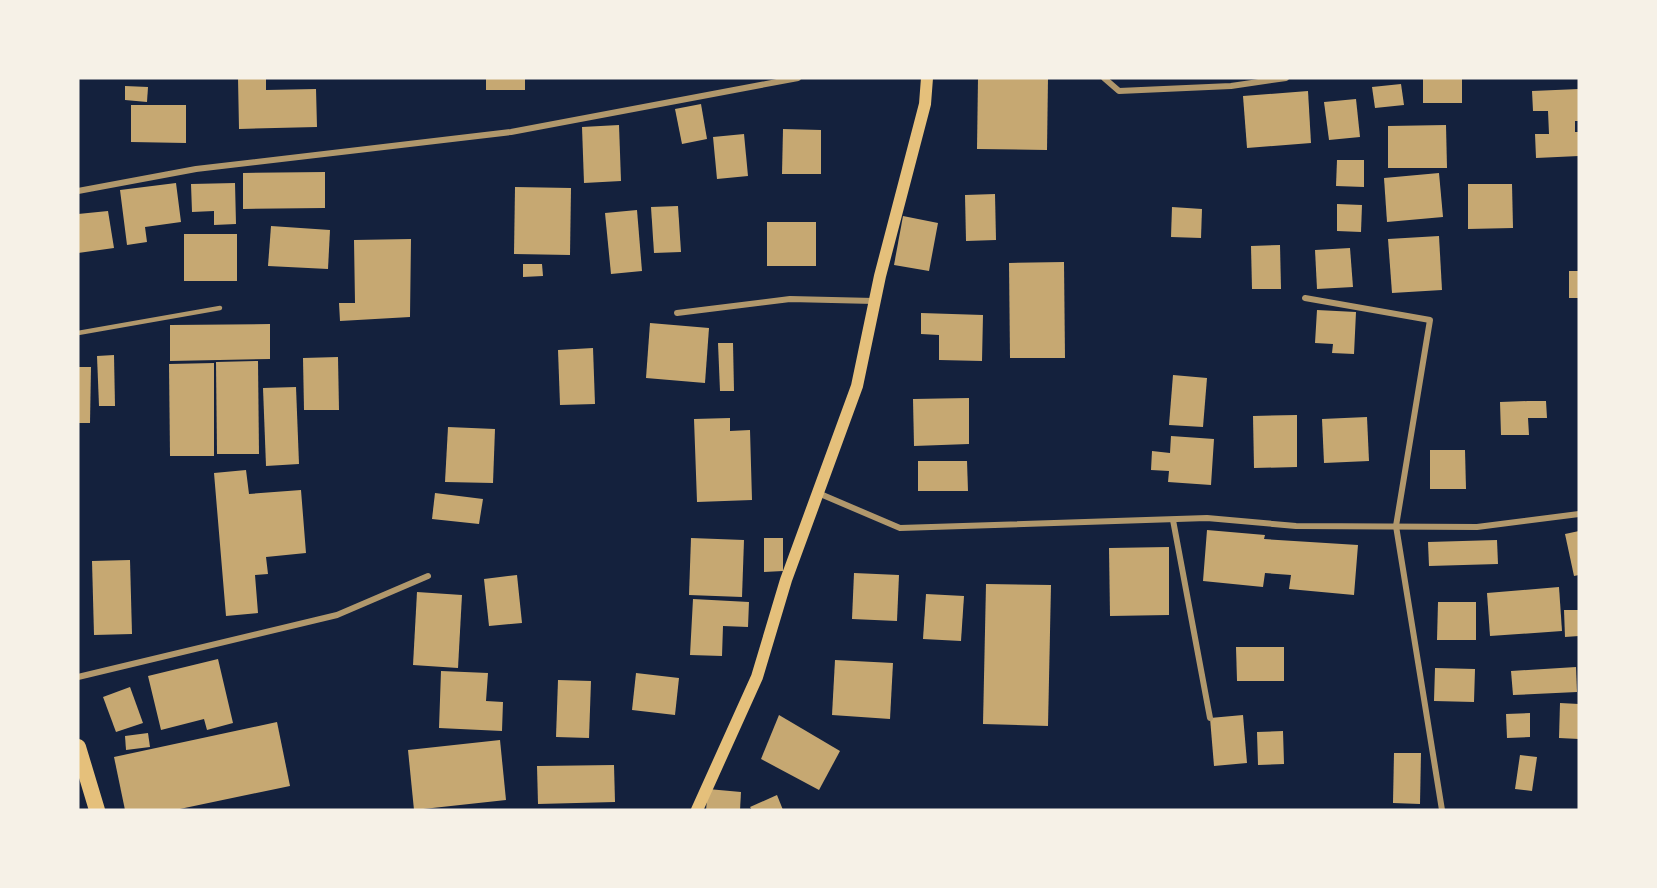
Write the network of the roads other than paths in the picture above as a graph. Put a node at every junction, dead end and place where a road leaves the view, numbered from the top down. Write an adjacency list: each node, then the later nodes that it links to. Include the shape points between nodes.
1 (798, 78): 5 (street, via 511,132 196,169)
2 (927, 78): 7 (main road, via 925,104)
3 (1104, 78): 4 (street, via 1119,91 1231,86)
4 (1286, 78)
5 (78, 191)
6 (1305, 298): 14 (street, via 1430,320)
7 (875, 301): 9 (street, via 790,299); 11 (main road, via 857,386)
8 (220, 308): 10 (lane)
9 (677, 313)
10 (78, 333)
11 (818, 493): 13 (street, via 900,528); 20 (main road, via 757,677)
12 (1579, 514): 14 (street, via 1477,526)
13 (1173, 520): 14 (street); 17 (street)
14 (1396, 526): 21 (street)
15 (428, 576): 16 (street, via 337,615)
16 (78, 677)
17 (1210, 718)
18 (78, 747): 19 (highway)
19 (97, 810)
20 (696, 810)
21 (1442, 810)

